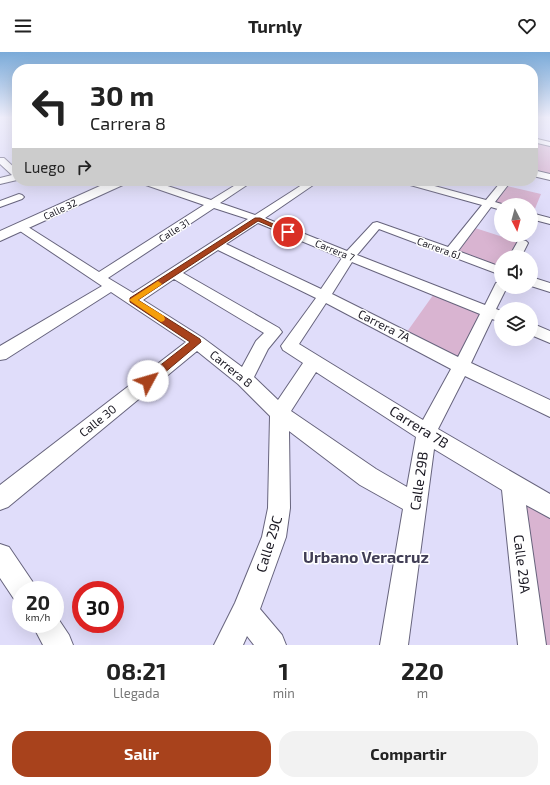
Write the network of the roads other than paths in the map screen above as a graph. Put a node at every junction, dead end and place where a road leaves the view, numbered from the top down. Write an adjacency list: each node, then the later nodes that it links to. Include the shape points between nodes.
1 (12, 157): 2 (street)
2 (0, 160): 3 (street)
3 (12, 171)
4 (538, 174): 6 (street)
5 (12, 177): 7 (street)
6 (550, 177)
7 (0, 181)
8 (110, 186): 22 (main road, Calle 32)
9 (158, 186): 16 (street, Carrera 7)
10 (240, 186): 16 (street, Calle 31)
11 (306, 186): 20 (street)
12 (424, 186): 17 (street)
13 (502, 186): 17 (street)
14 (19, 197): 15 (street)
15 (0, 204)
16 (213, 204): 20 (street, Carrera 7); 31 (street, Calle 31)
17 (488, 204): 18 (street); 27 (street)
18 (494, 205)
19 (538, 218): 21 (street)
20 (257, 219): 25 (street); 28 (street, Carrera 7)
21 (550, 221)
22 (21, 227): 23 (main road, Calle 32); 31 (street, Carrera 8)
23 (0, 237)
24 (522, 243): 26 (street)
25 (218, 245): 30 (street); 35 (street, Carrera 7A)
26 (518, 250)
27 (450, 252): 28 (street, Carrera 6J, via 377,225); 29 (street, Carrera 6J)
28 (342, 253): 35 (street); 37 (street, Carrera 7)
29 (494, 268)
30 (174, 274): 36 (street); 44 (street, via 274,332 262,345)
31 (99, 278): 33 (street, Carrera 8)
32 (538, 284): 34 (street)
33 (112, 286): 36 (street, Carrera 8); 41 (street)
34 (550, 288)
35 (324, 296): 42 (street, Carrera 7B, via 289,346); 43 (street, Carrera 7A)
36 (133, 300): 40 (street, Carrera 8)
37 (494, 315): 43 (street, Calle 29B)
38 (538, 332): 39 (street)
39 (550, 337)
40 (197, 342): 44 (street, Carrera 8); 49 (street, Calle 30)
41 (0, 354)
42 (314, 361): 46 (street); 47 (street, Carrera 7B)
43 (462, 366): 45 (street, Carrera 7A); 47 (street, Calle 29B)
44 (244, 379): 46 (street, Carrera 8)
45 (550, 409)
46 (279, 413): 50 (street, Carrera 8, via 368,476); 54 (street, Calle 29C, via 279,508 274,537)
47 (426, 433): 48 (street, Carrera 7B); 50 (street, Calle 29B)
48 (512, 484): 51 (street, Carrera 7B); 60 (street, Calle 29A)
49 (0, 499)
50 (416, 504): 59 (street, Calle 29B)
51 (550, 507)
52 (0, 556): 53 (street)
53 (17, 581)
54 (245, 612): 57 (street, Calle 29C); 58 (street)
55 (52, 633): 56 (street)
56 (59, 645)
57 (228, 645)
58 (272, 645)
59 (394, 645)
60 (532, 645)

